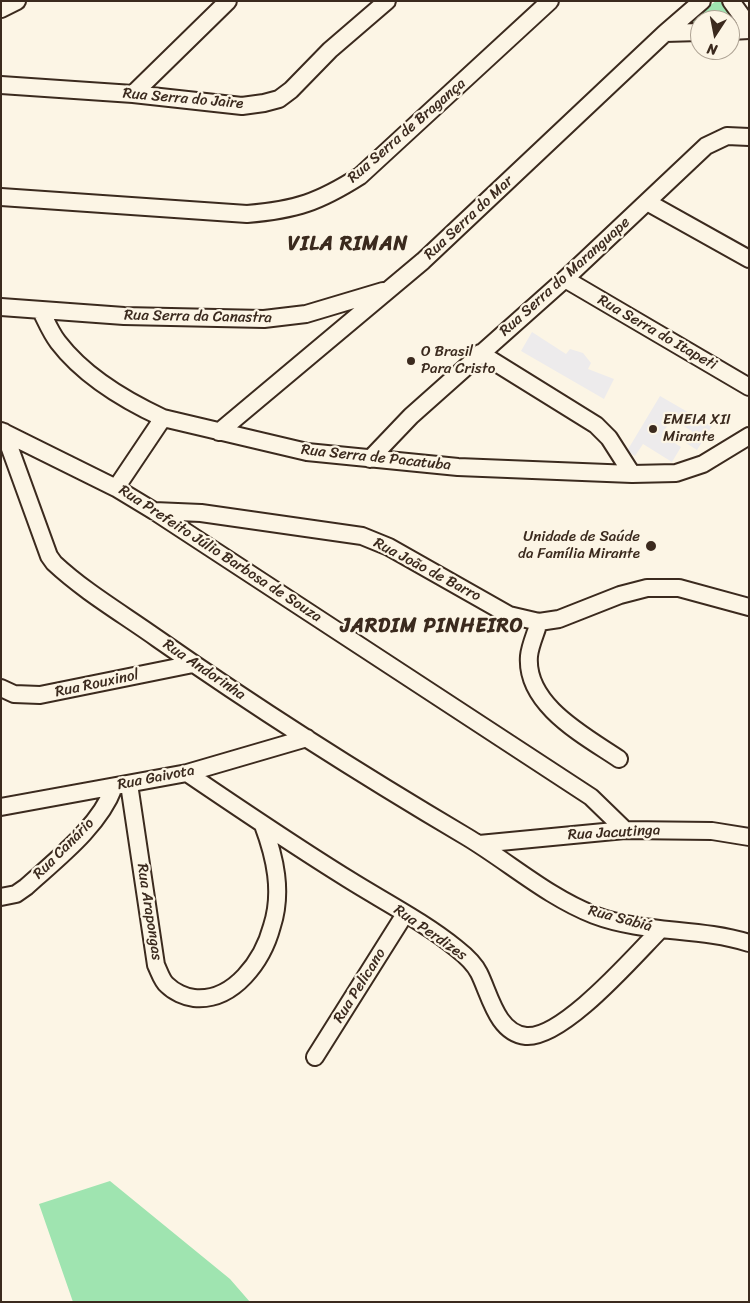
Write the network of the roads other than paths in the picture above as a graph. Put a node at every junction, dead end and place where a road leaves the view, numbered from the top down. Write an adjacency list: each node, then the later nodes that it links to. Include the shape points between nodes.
1 (16, 1): 7 (street)
2 (228, 1): 12 (street)
3 (387, 1): 12 (street, Rua Serra do Jaire, via 279,99 242,106)
4 (550, 1): 14 (street, Rua Serra de Bragança, via 360,176 309,204 280,212 247,214)
5 (702, 1): 10 (street, Rua Serra do Mar)
6 (732, 1): 8 (street)
7 (1, 9)
8 (749, 28)
9 (690, 32): 10 (street)
10 (665, 33): 18 (street, Rua Serra do Mar, via 423,262)
11 (1, 85): 12 (street, Rua Serra do Jaire)
12 (133, 94)
13 (749, 137): 15 (street, Rua Serra do Maranguape, via 727,136 706,146)
14 (1, 197)
15 (647, 202): 16 (street); 17 (street, Rua Serra do Maranguape)
16 (749, 259)
17 (565, 280): 21 (street, Rua Serra do Maranguape); 22 (street, Rua Serra do Itapeti)
18 (390, 288): 20 (street, Rua Serra da Canastra, via 306,314 264,319); 25 (street, Rua Serra do Mar)
19 (1, 306): 20 (street, Rua Serra da Canastra)
20 (41, 311): 23 (street, Rua Serra de Pacatuba, via 56,341 74,360 115,393)
21 (480, 353): 27 (street, Rua Serra do Maranguape, via 411,416); 28 (street, via 596,425 609,438)
22 (749, 387)
23 (163, 418): 25 (street, Rua Serra de Pacatuba); 29 (street)
24 (3, 431): 29 (street, Rua Prefeito Júlio Barbosa de Souza); 33 (street, Rua Andorinha, via 54,563)
25 (219, 432): 27 (street, Rua Serra de Pacatuba, via 307,452)
26 (749, 436): 28 (street, Rua Serra de Pacatuba, via 703,464 676,473)
27 (370, 459): 28 (street, Rua Serra de Pacatuba, via 458,467)
28 (632, 474)
29 (116, 488): 30 (street, Rua Prefeito Júlio Barbosa de Souza)
30 (154, 511): 32 (street, Rua João de Barro, via 201,513 362,536 389,547 509,615); 41 (street, Rua Prefeito Júlio Barbosa de Souza, via 591,797)
31 (749, 607): 32 (street, Rua João de Barro, via 679,588 647,588 559,619)
32 (539, 622): 36 (street, via 529,655 533,684 550,706 572,726)
33 (193, 664): 34 (street, Rua Rouxinol, via 40,695 14,694); 35 (street, Rua Andorinha)
34 (1, 688)
35 (307, 738): 37 (street, Rua Gaivota); 43 (street, Rua Andorinha)
36 (619, 759)
37 (187, 773): 38 (street, Rua Gaivota); 40 (street, Rua Perdizes)
38 (122, 785): 39 (street, Rua Gaivota); 45 (street, Rua Arapongas, via 156,965 166,985 184,997 204,999 218,996 234,986 258,959 272,926); 46 (street, Rua Canário, via 79,837 26,887 16,894)
39 (1, 807)
40 (263, 825): 44 (street, Rua Perdizes); 45 (street, Rua Arapongas)
41 (625, 830): 42 (street, Rua Jacutinga, via 712,831); 43 (street, Rua Jacutinga)
42 (749, 837)
43 (479, 844): 48 (street, Rua Sabiá, via 549,892 594,915)
44 (297, 848): 45 (street); 47 (street, Rua Perdizes)
45 (277, 870)
46 (1, 897)
47 (405, 914): 48 (street, Rua Perdizes, via 456,947 470,960 505,1026 527,1036 540,1034 567,1019); 50 (street, Rua Pelicano)
48 (660, 930): 49 (street, Rua Sabiá, via 701,932)
49 (749, 943)
50 (315, 1057)

